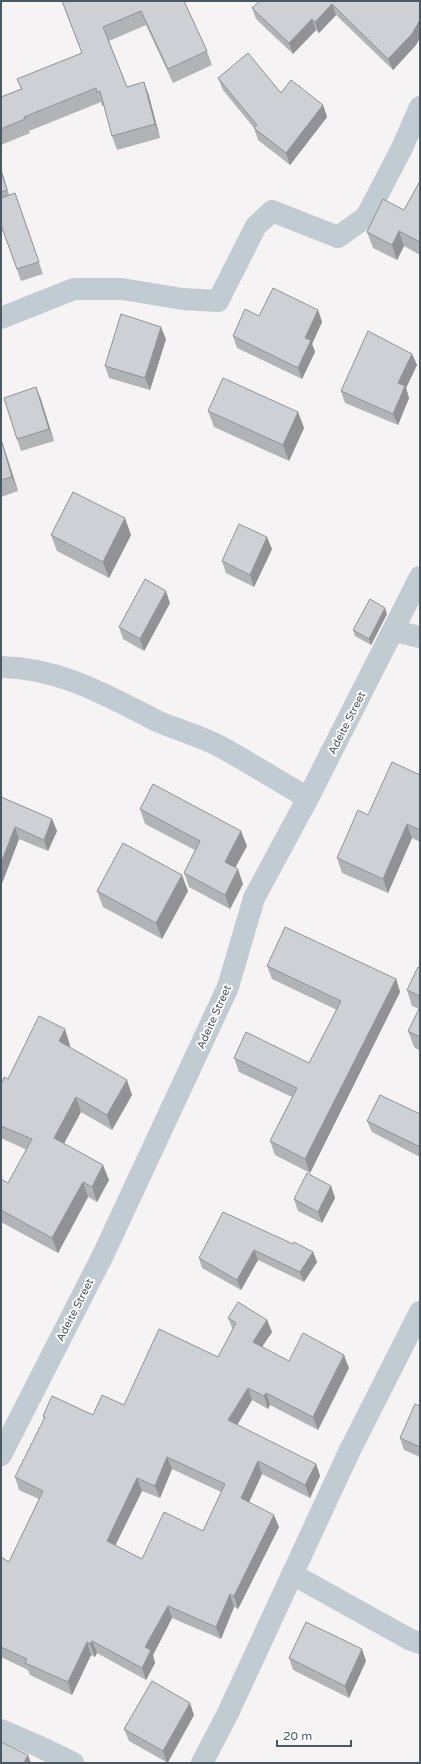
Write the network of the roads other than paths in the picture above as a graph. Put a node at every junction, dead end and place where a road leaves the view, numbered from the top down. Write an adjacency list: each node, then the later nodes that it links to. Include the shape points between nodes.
1 (420, 107): 2 (street, via 366,217 338,237 272,211 256,226 218,301 183,299 122,289 74,289)
2 (1, 318)
3 (420, 577): 4 (street, Adeite Street)
4 (394, 631): 5 (street); 7 (street, Adeite Street)
5 (420, 637)
6 (1, 667): 7 (street, via 22,667 46,672 93,688 159,722 218,745)
7 (308, 798): 9 (street, Adeite Street, via 254,898 228,987 111,1239)
8 (420, 1312): 10 (street, via 349,1452)
9 (1, 1456)
10 (292, 1574): 11 (street); 14 (street)
11 (420, 1643)
12 (1, 1730): 13 (street)
13 (73, 1763)
14 (202, 1763)

